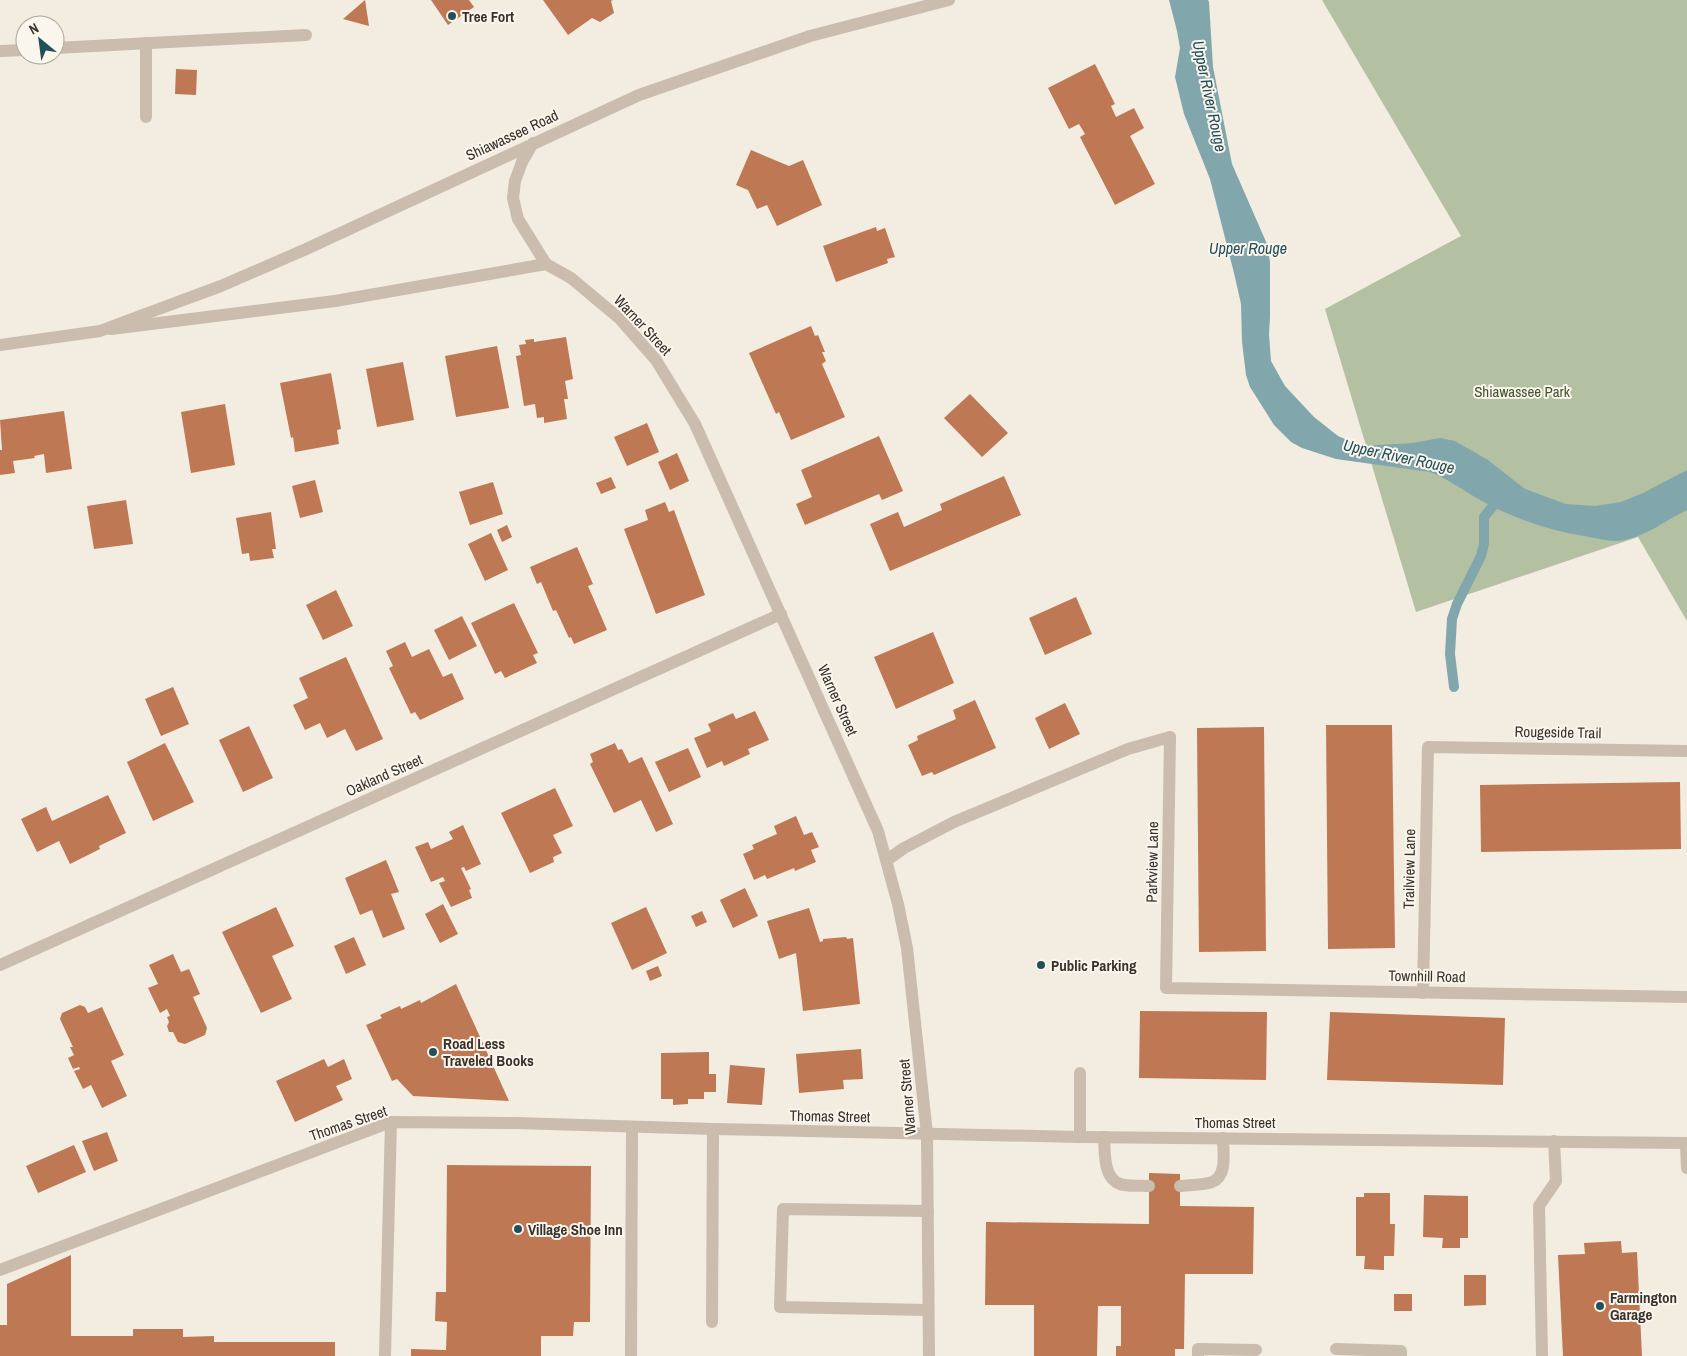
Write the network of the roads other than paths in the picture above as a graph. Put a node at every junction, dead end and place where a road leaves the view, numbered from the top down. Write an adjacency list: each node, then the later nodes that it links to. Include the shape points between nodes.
1 (949, 0): 8 (street, Shiawassee Road, via 810,36 639,96)
2 (306, 35): 3 (street)
3 (146, 43): 4 (street); 7 (street)
4 (65, 47)
5 (15, 50): 6 (street)
6 (0, 51)
7 (146, 117)
8 (533, 143): 9 (street, Warner Street, via 515,181 513,198 518,219); 10 (street, Shiawassee Road, via 221,286)
9 (546, 264): 10 (street, Shiawassee Road, via 335,301); 12 (street, Warner Street, via 571,278 620,319 656,360 695,424)
10 (100, 330): 11 (street, Shiawassee Road)
11 (0, 345)
12 (781, 614): 15 (street, Warner Street, via 878,831); 16 (street, Oakland Street)
13 (1428, 747): 14 (street, Rougeside Trail); 18 (street, Trailview Lane)
14 (1687, 750)
15 (887, 860): 17 (street, Parkview Lane, via 954,822 1128,749 1170,737); 24 (street, Warner Street, via 907,948)
16 (0, 965)
17 (1166, 988): 18 (street, Townhill Road)
18 (1423, 993): 19 (street, Townhill Road)
19 (1687, 997)
20 (1080, 1073): 25 (street)
21 (391, 1122): 22 (street, Thomas Street); 34 (street, Thomas Street); 39 (street)
22 (632, 1127): 23 (street, Thomas Street); 40 (street)
23 (713, 1129): 24 (street, Thomas Street); 36 (street)
24 (927, 1134): 25 (street, Thomas Street); 33 (street, Warner Street)
25 (1080, 1137): 26 (street, Thomas Street)
26 (1104, 1137): 27 (street, Thomas Street); 31 (street, via 1110,1176 1120,1184)
27 (1223, 1138): 28 (street, Thomas Street); 32 (street, via 1224,1161 1220,1175 1212,1182)
28 (1554, 1141): 29 (street, Thomas Street); 44 (street, via 1556,1181 1539,1206)
29 (1686, 1143): 30 (street)
30 (1687, 1168)
31 (1149, 1186)
32 (1180, 1186)
33 (928, 1211): 35 (street, Warner Street); 35 (street, via 783,1209 780,1307)
34 (0, 1270)
35 (928, 1310): 41 (street, Warner Street)
36 (712, 1322)
37 (1336, 1349): 43 (street, via 1401,1351)
38 (1256, 1350): 42 (street, via 1198,1349)
39 (385, 1356)
40 (631, 1356)
41 (929, 1356)
42 (1198, 1356)
43 (1401, 1356)
44 (1542, 1356)

